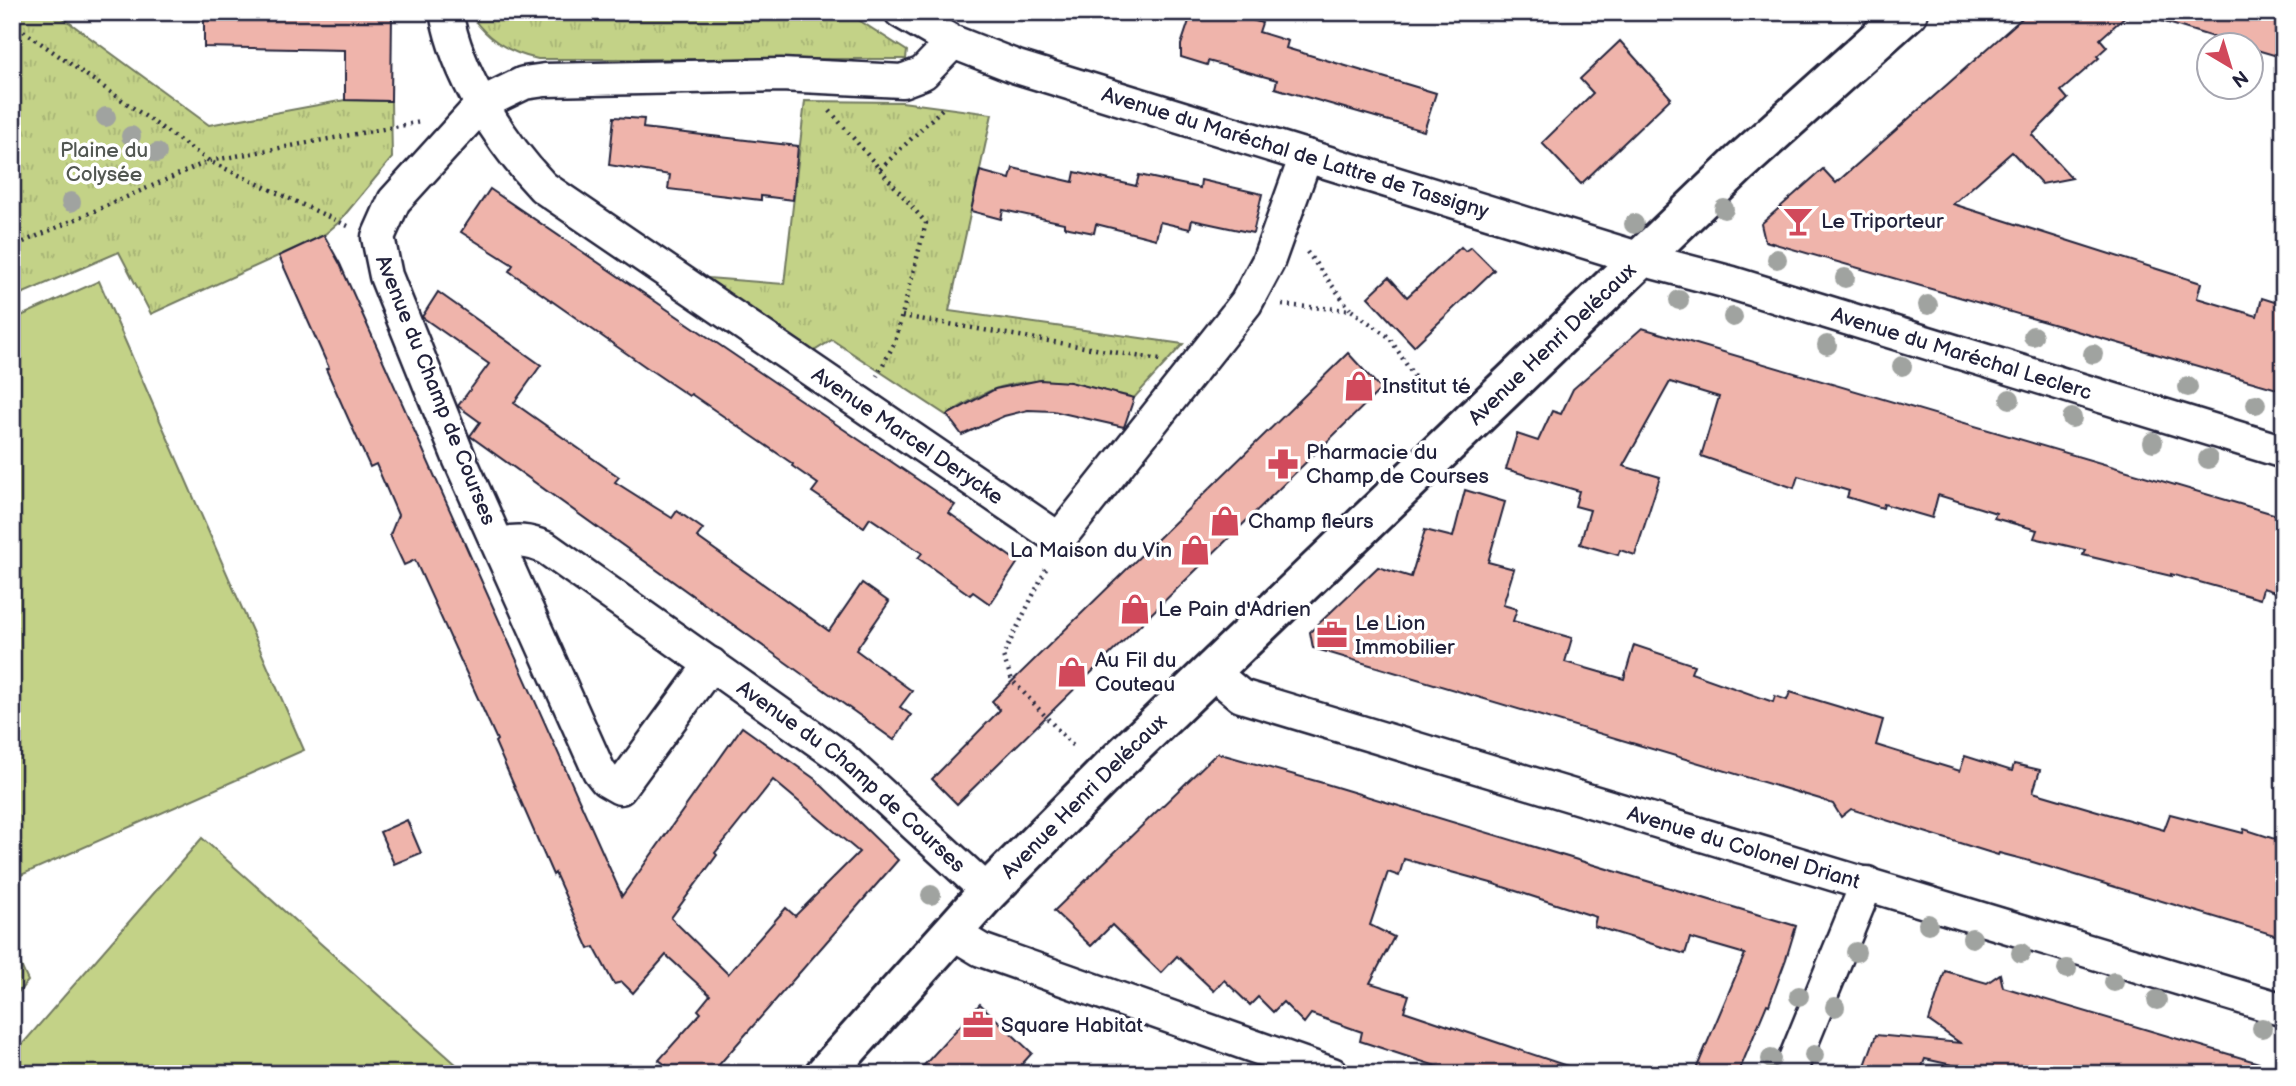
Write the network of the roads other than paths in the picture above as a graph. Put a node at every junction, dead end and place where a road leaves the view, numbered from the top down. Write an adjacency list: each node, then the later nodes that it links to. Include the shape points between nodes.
1 (446, 12): 5 (street, Avenue Marcel Derycke, via 455,47)
2 (901, 12): 4 (street, Avenue du Maréchal de Lattre de Tassigny)
3 (1908, 12): 7 (street, Avenue Henri Delécaux)
4 (953, 42): 5 (street, via 923,73 902,81 804,76 545,80 524,83); 6 (street, Avenue du Maréchal de Lattre de Tassigny, via 1028,71)
5 (483, 103): 6 (street, Avenue Marcel Derycke, via 505,141 543,187 1059,539 1246,303 1268,262); 9 (street, Avenue du Champ de Courses, via 394,201 378,237 386,276)
6 (1306, 156): 7 (street, Avenue du Maréchal de Lattre de Tassigny)
7 (1641, 259): 8 (street, Avenue du Maréchal Leclerc); 11 (street, Avenue Henri Delécaux)
8 (2284, 452)
9 (499, 545): 10 (street, Avenue du Champ de Courses, via 513,540 546,548); 10 (street, Avenue du Champ de Courses, via 599,771 611,784 620,788)
10 (711, 664): 13 (street, Avenue du Champ de Courses, via 841,757)
11 (1211, 671): 12 (street, Avenue du Colonel Driant, via 1241,696); 13 (street, Avenue Henri Delécaux)
12 (1867, 883): 15 (street, Avenue du Colonel Driant); 18 (street)
13 (988, 892): 14 (street, Avenue Henri Delécaux)
14 (951, 932): 16 (street, Avenue Henri Delécaux); 17 (street, via 981,950)
15 (2284, 1010)
16 (825, 1074)
17 (1332, 1074)
18 (1789, 1074)

